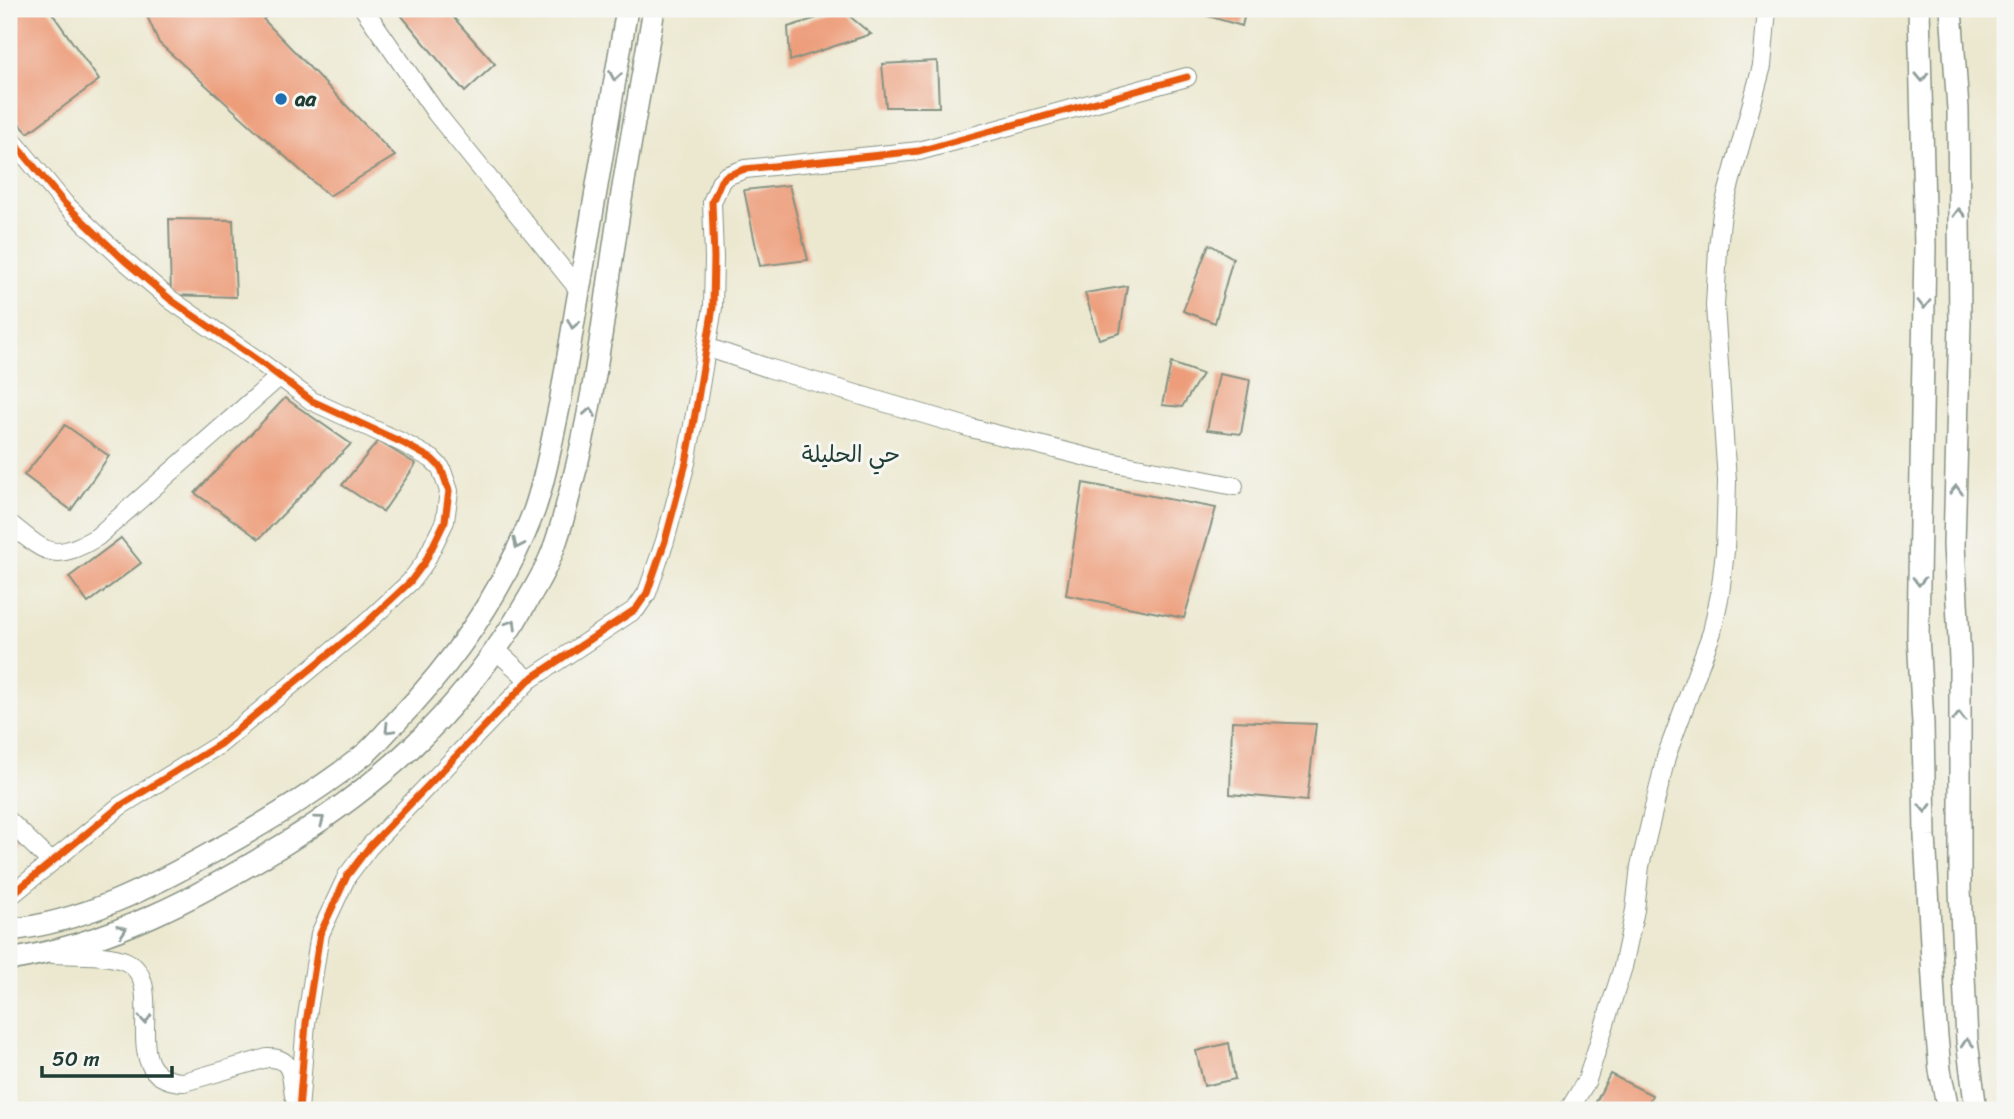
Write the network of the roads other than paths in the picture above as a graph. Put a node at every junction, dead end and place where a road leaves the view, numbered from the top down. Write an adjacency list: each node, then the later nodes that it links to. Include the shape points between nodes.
1 (364, 9): 9 (street, via 436,113)
2 (627, 9): 9 (main road, one-way to 9)
3 (654, 9): 16 (main road, one-way to 3, via 549,561 587,430)
4 (1767, 9): 25 (street, via 1762,66 1722,213 1718,248 1715,306 1727,481 1720,594 1712,632 1666,757 1640,866 1623,967 1587,1080)
5 (1919, 9): 15 (main road, one-way to 15, via 1925,247)
6 (1951, 9): 14 (main road, one-way to 6, via 1960,323 1958,109)
7 (1187, 77): 10 (street, via 919,151 745,169 726,176 712,202 714,285)
8 (9, 136): 11 (street, via 64,203 124,260 171,300)
9 (580, 291): 21 (main road, one-way to 21, via 534,510 491,600 425,692 367,752 281,814 131,896 71,917)
10 (706, 347): 12 (street, via 984,431); 17 (street, via 686,463 642,603)
11 (279, 377): 13 (street, via 107,528 75,550 59,554 44,550); 19 (street, via 312,401 422,453 441,468 449,505 436,542 410,582 267,707 220,744 120,806)
12 (1234, 486)
13 (9, 523)
14 (1954, 545): 15 (main road); 27 (main road, one-way to 14, via 1967,1041 1960,889 1960,659)
15 (1920, 548): 26 (main road, one-way to 26, via 1918,635 1929,905 1940,1070)
16 (496, 650): 17 (street); 22 (main road, one-way to 16, via 134,926 239,873 303,832 373,782 425,737)
17 (529, 680): 24 (street, via 369,847 347,876 320,934)
18 (9, 821): 19 (street)
19 (51, 862): 20 (street)
20 (9, 897)
21 (9, 930)
22 (49, 953): 23 (main road); 24 (street, one-way to 24, via 116,958 129,962 138,972 143,985 147,1057 160,1077 184,1082 277,1058 291,1071)
23 (9, 960)
24 (297, 1110)
25 (1570, 1110)
26 (1948, 1110)
27 (1976, 1110)

